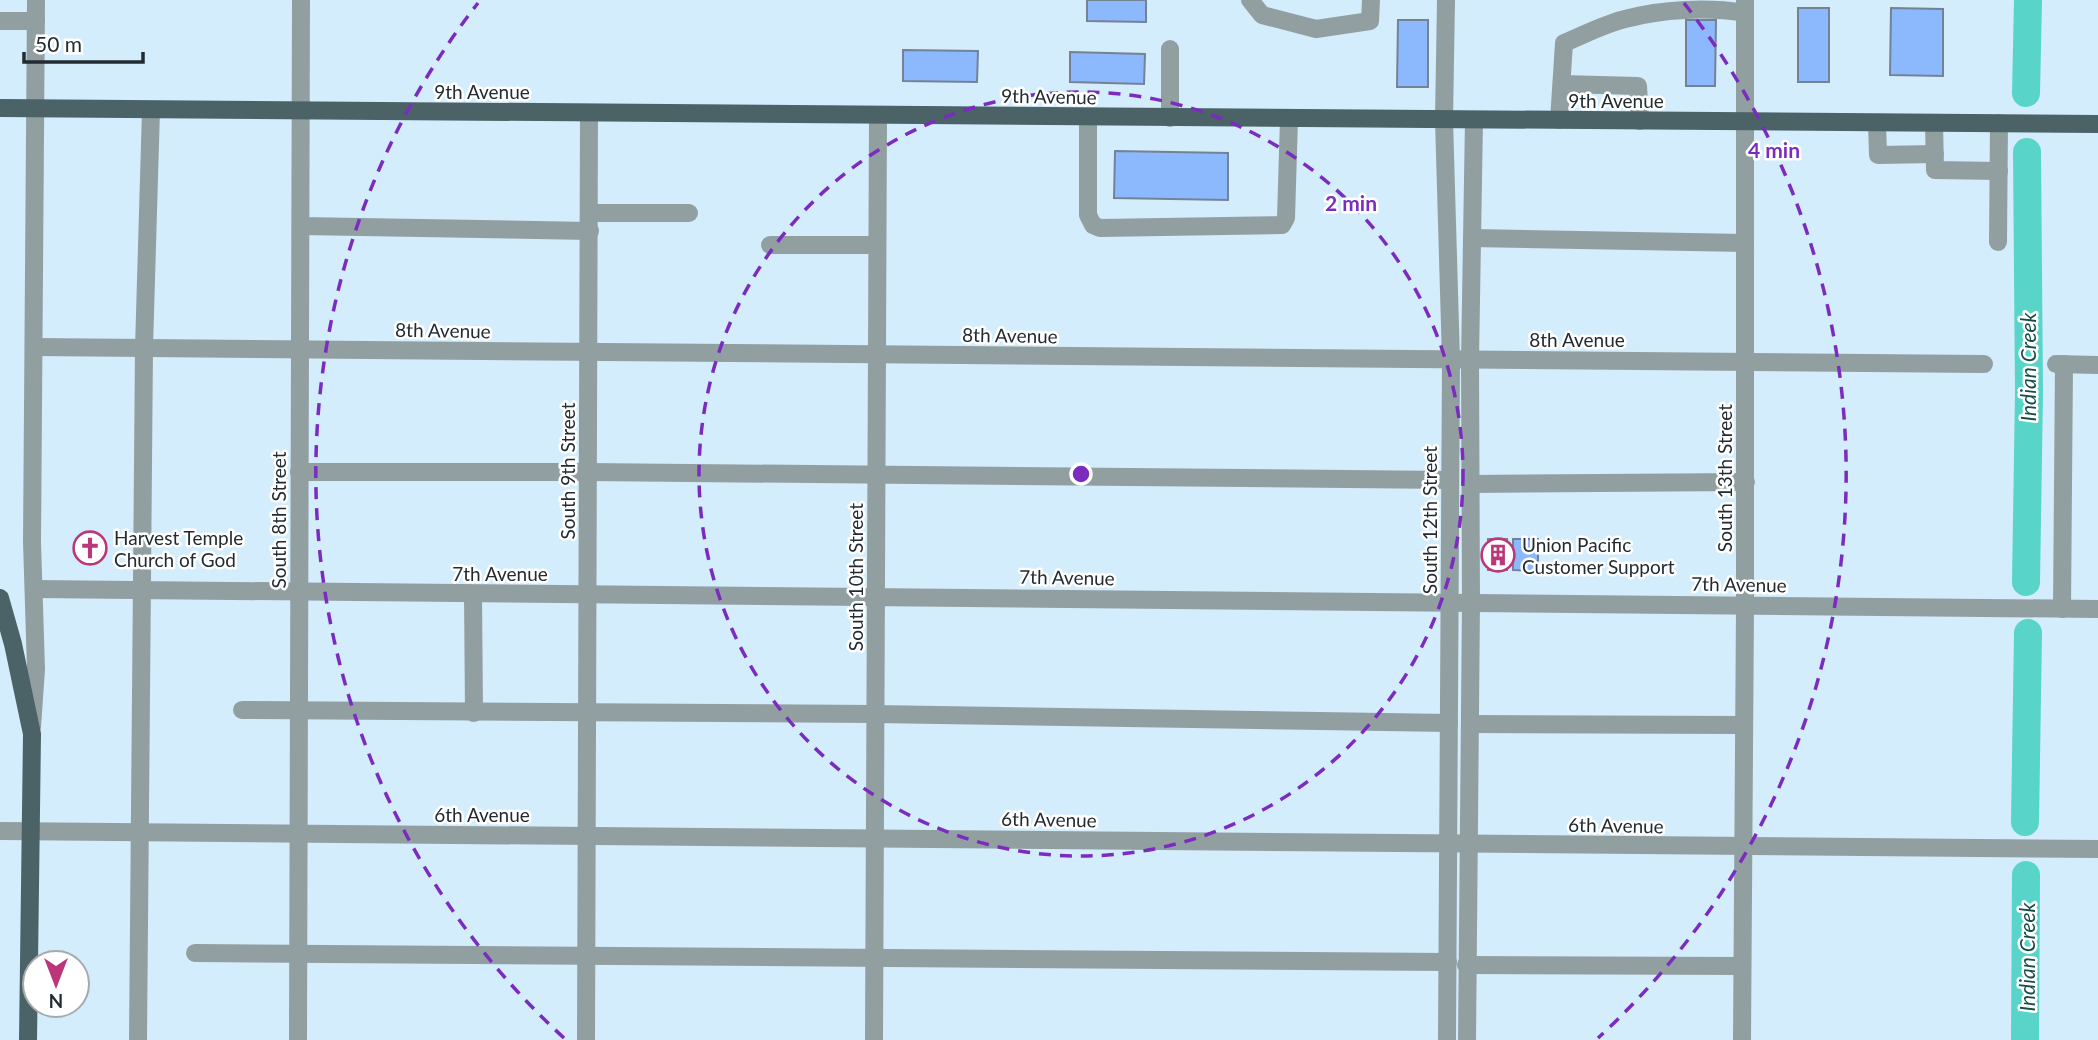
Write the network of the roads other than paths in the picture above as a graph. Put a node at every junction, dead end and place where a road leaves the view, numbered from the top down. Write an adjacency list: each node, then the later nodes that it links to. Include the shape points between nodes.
1 (36, 0): 8 (street)
2 (301, 0): 14 (street, South 8th Street)
3 (1250, 0): 4 (street, via 1262,15 1316,29 1370,21)
4 (1371, 0)
5 (1446, 0): 20 (street, South 12th Street)
6 (1745, 7): 10 (street, via 1678,11 1625,19 1596,29 1564,43); 24 (street, South 13th Street)
7 (0, 21): 8 (street)
8 (36, 22): 12 (street)
9 (1170, 49): 18 (street)
10 (1562, 84): 22 (street); 23 (street, via 1639,86)
11 (0, 108): 12 (main road, 9th Avenue)
12 (35, 109): 13 (main road, 9th Avenue); 40 (street)
13 (150, 110): 14 (main road, 9th Avenue); 41 (street)
14 (301, 111): 15 (main road, 9th Avenue); 33 (street, South 8th Street)
15 (589, 113): 16 (main road, 9th Avenue); 31 (street, South 9th Street)
16 (878, 115): 17 (main road, 9th Avenue); 39 (street, South 10th Street)
17 (1088, 117): 18 (main road, 9th Avenue); 19 (street, via 1088,215 1100,228 1282,225 1286,218)
18 (1170, 118): 19 (main road, 9th Avenue)
19 (1289, 119): 20 (main road, 9th Avenue)
20 (1444, 120): 21 (main road, 9th Avenue); 46 (street, South 12th Street)
21 (1474, 120): 22 (main road, 9th Avenue); 35 (street)
22 (1559, 120): 23 (main road, 9th Avenue)
23 (1640, 121): 24 (main road, 9th Avenue)
24 (1745, 122): 25 (main road, 9th Avenue); 37 (street, South 13th Street)
25 (1877, 122): 26 (main road, 9th Avenue); 29 (street, via 1878,155)
26 (1934, 123): 27 (main road, 9th Avenue); 29 (street)
27 (1999, 123): 28 (main road, 9th Avenue); 30 (street)
28 (2098, 124)
29 (1935, 154): 30 (street, via 1935,170)
30 (1998, 171): 36 (street)
31 (590, 212): 32 (street); 34 (street, South 9th Street)
32 (689, 213)
33 (300, 226): 34 (street); 42 (street, South 8th Street)
34 (590, 231): 43 (street, South 9th Street)
35 (1472, 238): 37 (street); 45 (street)
36 (1997, 242)
37 (1745, 243): 47 (street, South 13th Street)
38 (770, 245): 39 (street)
39 (877, 245): 44 (street, South 10th Street)
40 (35, 347): 41 (street, 8th Avenue); 56 (street)
41 (144, 348): 42 (street, 8th Avenue); 57 (street)
42 (300, 349): 43 (street, 8th Avenue); 50 (street, South 8th Street)
43 (589, 352): 44 (street, 8th Avenue); 51 (street, South 9th Street)
44 (877, 355): 46 (street, 8th Avenue); 52 (street, South 10th Street)
45 (1470, 359): 46 (street, 8th Avenue); 47 (street, 8th Avenue); 55 (street)
46 (1451, 360): 53 (street, South 12th Street)
47 (1744, 361): 48 (street, 8th Avenue); 54 (street, South 13th Street)
48 (1984, 363)
49 (2098, 365): 66 (street, via 2060,364)
50 (299, 471): 51 (street); 58 (street, South 8th Street)
51 (588, 471): 52 (street); 60 (street, South 9th Street)
52 (876, 476): 53 (street); 61 (street, South 10th Street)
53 (1450, 480): 63 (street, South 12th Street)
54 (1746, 482): 55 (street); 65 (street, South 13th Street)
55 (1471, 484): 64 (street)
56 (35, 589): 57 (street, 7th Avenue); 76 (street)
57 (143, 590): 58 (street, 7th Avenue); 79 (street)
58 (299, 592): 59 (street, 7th Avenue); 69 (street, South 8th Street)
59 (472, 594): 60 (street, 7th Avenue); 70 (street)
60 (587, 594): 61 (street, 7th Avenue); 71 (street, South 9th Street)
61 (876, 597): 63 (street, 7th Avenue); 72 (street, South 10th Street)
62 (0, 598): 76 (main road)
63 (1450, 602): 64 (street, 7th Avenue); 73 (street, South 12th Street)
64 (1471, 602): 65 (street, 7th Avenue); 74 (street)
65 (1745, 606): 66 (street, 7th Avenue); 75 (street, South 13th Street)
66 (2062, 609): 67 (street, 7th Avenue)
67 (2098, 609)
68 (242, 710): 69 (street)
69 (298, 712): 70 (street); 80 (street, South 8th Street)
70 (474, 713): 71 (street)
71 (587, 713): 72 (street); 81 (street, South 9th Street)
72 (875, 714): 73 (street); 82 (street, South 10th Street)
73 (1449, 723): 83 (street, South 12th Street)
74 (1470, 724): 75 (street); 84 (street)
75 (1744, 726): 85 (street, South 13th Street)
76 (32, 734): 78 (main road)
77 (0, 831): 78 (street, 6th Avenue)
78 (29, 831): 79 (street, 6th Avenue); 94 (main road)
79 (139, 832): 80 (street, 6th Avenue); 95 (street)
80 (298, 834): 81 (street, 6th Avenue); 88 (street, South 8th Street)
81 (586, 836): 82 (street, 6th Avenue); 89 (street, South 9th Street)
82 (875, 838): 83 (street, 6th Avenue); 90 (street, South 10th Street)
83 (1448, 844): 84 (street, 6th Avenue); 91 (street, South 12th Street)
84 (1469, 844): 85 (street, 6th Avenue); 92 (street)
85 (1742, 847): 86 (street, 6th Avenue); 93 (street, South 13th Street)
86 (2098, 849)
87 (195, 953): 88 (street)
88 (298, 953): 89 (street); 96 (street, South 8th Street)
89 (586, 955): 90 (street); 97 (street, South 9th Street)
90 (874, 957): 91 (street); 98 (street, South 10th Street)
91 (1448, 962): 99 (street, South 12th Street)
92 (1466, 965): 93 (street); 100 (street)
93 (1742, 966): 101 (street, South 13th Street)
94 (28, 1040)
95 (138, 1040)
96 (298, 1040)
97 (586, 1040)
98 (874, 1040)
99 (1447, 1040)
100 (1467, 1040)
101 (1742, 1040)

